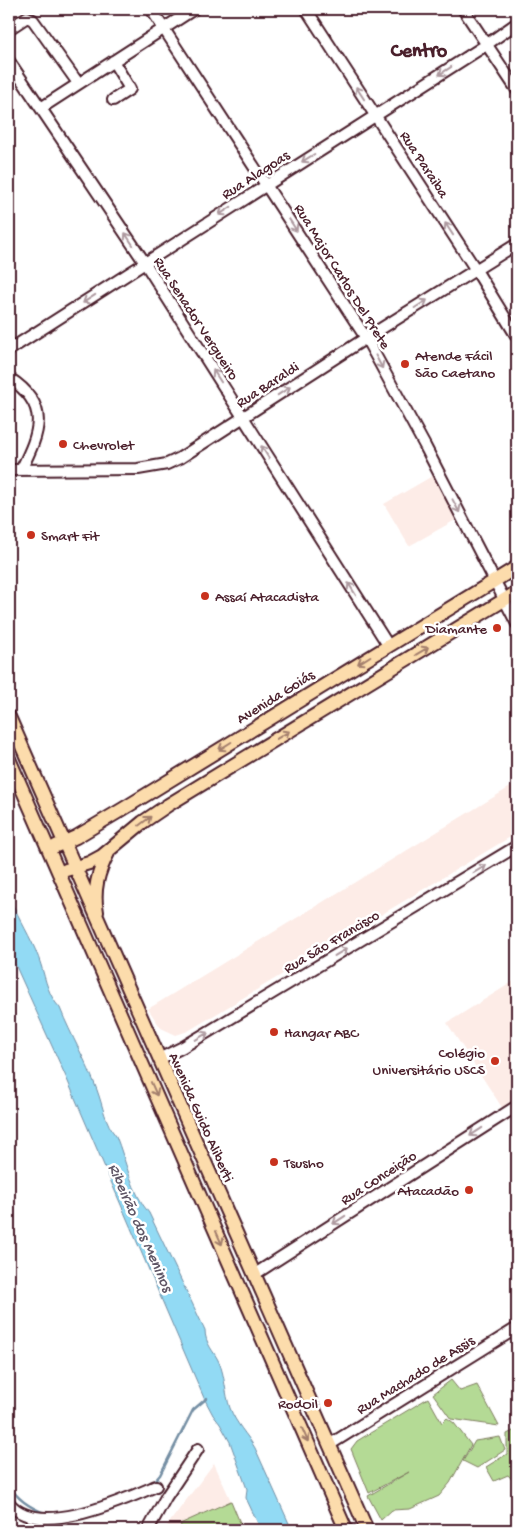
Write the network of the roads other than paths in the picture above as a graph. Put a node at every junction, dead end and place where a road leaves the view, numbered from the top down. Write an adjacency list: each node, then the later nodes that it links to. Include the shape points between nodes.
1 (151, 9): 6 (street, Rua Major Carlos Del Prete)
2 (194, 9): 6 (street)
3 (306, 9): 15 (street, Rua Paraiba, one-way to 3)
4 (463, 9): 8 (street)
5 (517, 23): 8 (street, Rua Alagoas)
6 (164, 28): 10 (street); 16 (street, Rua Major Carlos Del Prete)
7 (9, 29): 11 (street, via 23,18 33,20)
8 (486, 45): 12 (street); 15 (street, Rua Alagoas, one-way to 15)
9 (9, 61): 14 (street, Rua Senador Vergueiro)
10 (113, 61): 11 (street); 13 (street, via 130,89)
11 (78, 83): 14 (street)
12 (517, 90)
13 (112, 100)
14 (41, 108): 18 (street, Rua Senador Vergueiro, one-way to 14)
15 (375, 116): 16 (street, Rua Alagoas, one-way to 16); 19 (street, Rua Paraiba, one-way to 15)
16 (266, 184): 18 (street, Rua Alagoas, one-way to 18); 20 (street, Rua Major Carlos Del Prete, one-way to 20)
17 (517, 244): 19 (street, Rua Baraldi)
18 (145, 263): 22 (street, Rua Alagoas, one-way to 22); 24 (street, Rua Senador Vergueiro, one-way to 18)
19 (476, 270): 20 (street, Rua Baraldi, one-way to 19); 21 (street, Rua Paraiba)
20 (366, 338): 24 (street, Rua Baraldi, one-way to 20); 29 (street, Rua Major Carlos Del Prete, one-way to 29)
21 (517, 338)
22 (9, 350)
23 (9, 378): 26 (street, via 28,394 38,415 34,446)
24 (243, 417): 26 (street, Rua Baraldi, via 180,458 154,467); 33 (street, Rua Senador Vergueiro, one-way to 24)
25 (9, 470): 26 (street, Rua Baraldi)
26 (21, 470)
27 (517, 566): 29 (main road, Avenida Goiás)
28 (517, 576): 29 (main road, Avenida Goiás)
29 (496, 584): 31 (street, Rua Major Carlos Del Prete); 33 (main road, Avenida Goiás)
30 (517, 592): 31 (main road)
31 (505, 600): 32 (street, Rua Major Carlos Del Prete); 39 (main road, one-way to 31, via 168,805)
32 (517, 624)
33 (388, 645): 36 (main road, Avenida Goiás, one-way to 36)
34 (9, 717): 36 (main road, Avenida Guido Aliberti)
35 (9, 758): 38 (main road)
36 (63, 843): 38 (main road, Avenida Goiás); 40 (main road, Avenida Guido Aliberti)
37 (517, 846): 44 (street, Rua São Francisco, one-way to 37)
38 (49, 850): 41 (main road)
39 (108, 853): 40 (main road); 42 (main road, via 95,889)
40 (74, 868): 41 (main road); 42 (main road, Avenida Guido Aliberti)
41 (58, 872): 43 (main road)
42 (98, 924): 44 (main road, Avenida Guido Aliberti)
43 (135, 1044): 44 (main road); 53 (main road, one-way to 53)
44 (159, 1059): 46 (main road, Avenida Guido Aliberti)
45 (517, 1106): 46 (street, Rua Conceição, one-way to 46)
46 (255, 1274): 48 (main road, Avenida Guido Aliberti)
47 (517, 1328): 48 (street, Rua Machado de Assis)
48 (330, 1445): 54 (main road, Avenida Guido Aliberti)
49 (198, 1449): 52 (street)
50 (156, 1486): 51 (street, via 96,1512 59,1520 32,1519 18,1513)
51 (9, 1503)
52 (148, 1530)
53 (346, 1530)
54 (367, 1530)

